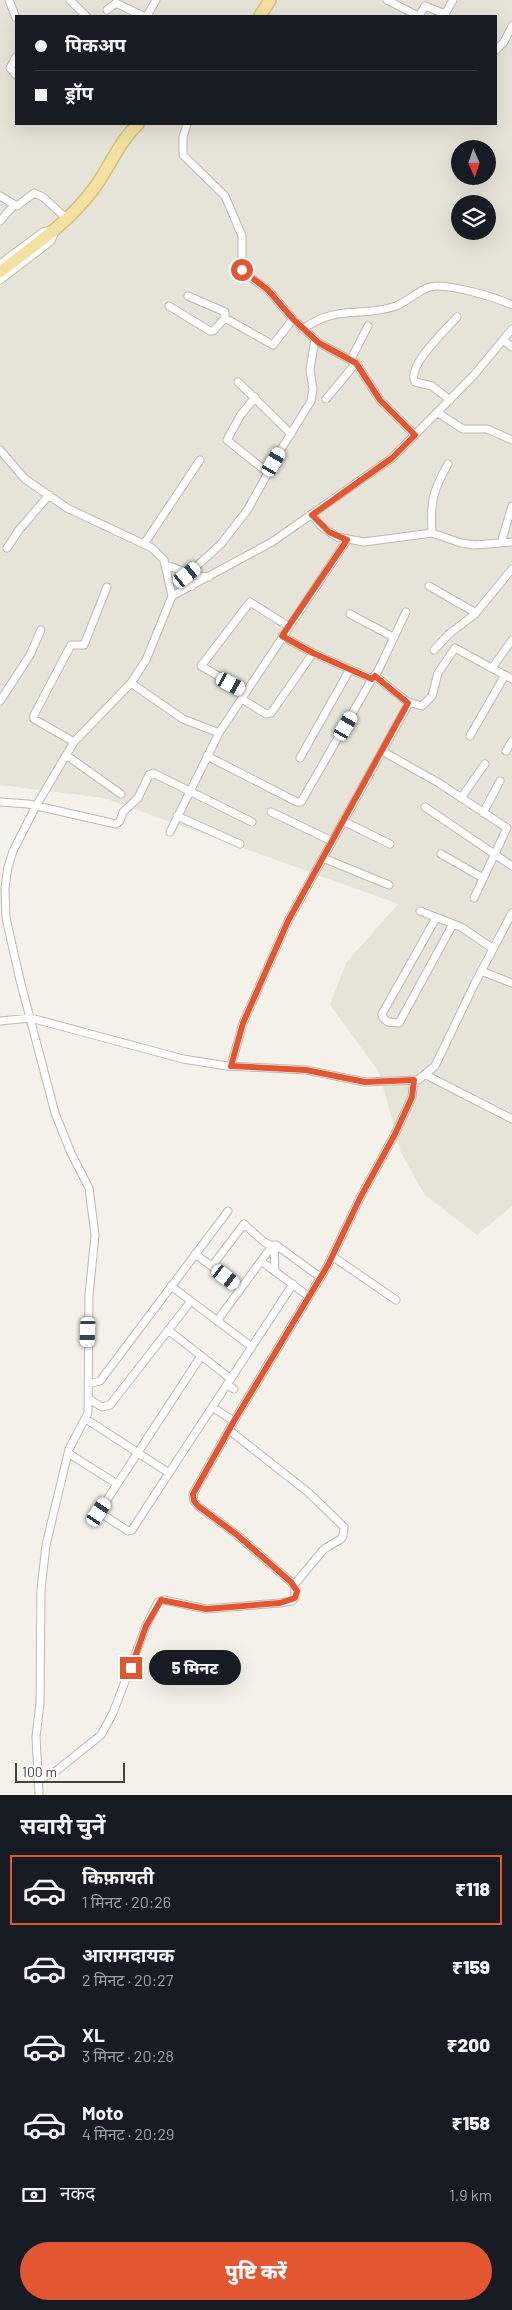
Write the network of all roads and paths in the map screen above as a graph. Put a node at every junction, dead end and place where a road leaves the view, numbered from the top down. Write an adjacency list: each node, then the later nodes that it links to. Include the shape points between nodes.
1 (9, 0): 8 (street)
2 (70, 0): 9 (street)
3 (156, 0): 11 (street)
4 (270, 0): 12 (main road)
5 (387, 0): 13 (street)
6 (453, 0): 15 (street)
7 (107, 10): 10 (street, via 116,3)
8 (15, 15)
9 (85, 15)
10 (143, 15)
11 (146, 15)
12 (261, 15)
13 (416, 15)
14 (419, 15): 15 (street, via 425,6)
15 (445, 15)
16 (512, 26): 17 (street)
17 (497, 49)
18 (15, 59): 19 (street, via 10,68)
19 (15, 74)
20 (137, 125): 24 (main road, via 126,136 92,190)
21 (187, 125): 35 (street, via 183,156 230,204 242,236 242,270 268,290)
22 (0, 196): 23 (street)
23 (14, 205): 24 (street, via 34,193); 25 (street)
24 (67, 219): 26 (main road)
25 (0, 221)
26 (56, 229): 27 (street, via 43,232); 28 (main road); 29 (street, via 51,241)
27 (0, 264)
28 (0, 272)
29 (0, 280)
30 (188, 296): 34 (street, via 225,312)
31 (512, 304): 37 (street, via 486,295 435,286 394,306 330,315)
32 (169, 306): 34 (street, via 212,331)
33 (457, 317): 46 (street, via 419,360 413,372 415,382 432,386)
34 (225, 318): 35 (street, via 273,345)
35 (293, 319): 37 (street)
36 (368, 326): 42 (street)
37 (303, 329): 39 (street)
38 (512, 329): 40 (street)
39 (315, 339): 42 (street); 48 (street, via 310,375 313,395)
40 (503, 340): 41 (street); 46 (street)
41 (512, 347)
42 (353, 361): 45 (street); 49 (street, via 380,400)
43 (238, 382): 44 (street)
44 (255, 397): 48 (street); 54 (street, via 227,440)
45 (326, 399)
46 (450, 400): 47 (street)
47 (438, 413): 49 (street); 50 (street, via 463,429 486,429)
48 (291, 434): 54 (street)
49 (415, 435): 57 (street, via 392,458)
50 (512, 440)
51 (0, 450): 55 (street, via 25,479)
52 (200, 460): 62 (street)
53 (448, 464): 58 (street, via 434,489)
54 (268, 472): 66 (street, via 234,527)
55 (49, 495): 62 (street, via 88,519); 63 (street)
56 (512, 506): 61 (street)
57 (312, 515): 59 (street, via 329,532); 67 (street, via 272,542)
58 (432, 532): 59 (street, via 373,542); 61 (street, via 461,543)
59 (347, 540): 75 (street)
60 (512, 542): 61 (street)
61 (501, 543)
62 (144, 544): 64 (street)
63 (7, 548)
64 (166, 565): 66 (street); 71 (street)
65 (512, 569): 73 (street)
66 (187, 575): 67 (street); 68 (street)
67 (209, 577): 68 (street)
68 (192, 586): 71 (street)
69 (429, 586): 73 (street)
70 (107, 587): 93 (street, via 84,645 71,645 34,715 34,719)
71 (172, 596): 86 (street, via 146,660)
72 (406, 612): 78 (street)
73 (476, 612): 80 (street)
74 (350, 614): 78 (street)
75 (288, 626): 77 (street); 87 (street, via 250,602 201,666)
76 (41, 630): 88 (street, via 30,655)
77 (282, 636): 81 (street); 87 (street)
78 (393, 636): 85 (street)
79 (512, 640): 82 (street)
80 (434, 650)
81 (313, 653): 83 (street); 87 (street, via 271,714 266,714)
82 (492, 668): 84 (street); 89 (street, via 454,648 438,673 429,701 422,706)
83 (350, 669): 85 (street); 98 (street)
84 (509, 677): 91 (street)
85 (374, 678): 89 (street); 97 (street, via 300,803)
86 (131, 683): 90 (street, via 183,719); 93 (street)
87 (244, 695): 90 (street)
88 (0, 701)
89 (408, 702): 94 (street)
90 (219, 733): 97 (street)
91 (470, 736)
92 (512, 741): 95 (street)
93 (74, 742): 96 (street)
94 (382, 751): 103 (street); 110 (street)
95 (506, 751)
96 (66, 755): 102 (street); 105 (street)
97 (207, 756): 101 (street)
98 (300, 758)
99 (485, 764): 103 (street)
100 (500, 781): 108 (street)
101 (190, 792): 105 (street, via 151,773 138,798 123,812 119,823 112,825); 109 (street); 111 (street)
102 (121, 794)
103 (461, 798): 108 (street)
104 (0, 802): 105 (street)
105 (36, 806): 130 (street, via 13,851 6,888 6,918)
106 (425, 807): 117 (street)
107 (271, 812): 113 (street)
108 (483, 814): 117 (street, via 507,828)
109 (177, 816): 112 (street); 114 (street)
110 (343, 821): 113 (street); 115 (street)
111 (252, 822)
112 (170, 832)
113 (332, 841): 118 (street)
114 (240, 844)
115 (390, 844)
116 (441, 854): 120 (street)
117 (495, 854): 119 (street); 120 (street)
118 (324, 858): 121 (street); 132 (street, via 288,921 248,1012)
119 (511, 863)
120 (483, 878): 122 (street)
121 (389, 885)
122 (474, 898)
123 (420, 911): 125 (street)
124 (512, 913): 127 (street)
125 (436, 918): 126 (street); 126 (street, via 382,1014 388,1022 399,1023)
126 (453, 924): 127 (street)
127 (492, 948): 128 (street)
128 (481, 971): 129 (street); 133 (street, via 435,1066)
129 (512, 983)
130 (31, 1018): 131 (street); 132 (street, via 183,1059); 155 (street, via 59,1126 86,1181 91,1200 95,1246 89,1295)
131 (0, 1021)
132 (231, 1066): 134 (street, via 306,1070 365,1082)
133 (426, 1075): 134 (street); 135 (street)
134 (414, 1080): 139 (street, via 412,1097 403,1118)
135 (512, 1119)
136 (228, 1211): 138 (street)
137 (273, 1245): 140 (street); 141 (street, via 264,1242 244,1224); 142 (street); 143 (street)
138 (195, 1254): 141 (street); 145 (street)
139 (332, 1256): 143 (street); 148 (street)
140 (261, 1261): 142 (street); 146 (street)
141 (212, 1266): 146 (street)
142 (275, 1271): 144 (street)
143 (320, 1277): 147 (street)
144 (292, 1284): 147 (street); 152 (street)
145 (171, 1286): 149 (street); 155 (street, via 100,1381)
146 (241, 1288): 150 (street)
147 (308, 1296): 160 (street)
148 (396, 1300)
149 (191, 1301): 150 (street); 151 (street)
150 (217, 1321): 152 (street)
151 (168, 1330): 153 (street); 157 (street, via 110,1405 102,1406)
152 (252, 1347): 154 (street)
153 (201, 1356): 154 (street); 163 (street)
154 (229, 1382): 156 (street); 158 (street)
155 (88, 1384): 157 (street)
156 (234, 1389)
157 (89, 1399): 159 (street)
158 (212, 1408): 160 (street); 164 (street)
159 (86, 1418): 162 (street); 163 (street)
160 (234, 1421): 161 (street)
161 (228, 1430): 166 (street, via 193,1494 194,1501); 166 (street, via 309,1493 344,1528 344,1536 324,1549)
162 (68, 1453): 165 (street); 167 (street, via 46,1545 41,1589 40,1703 36,1737)
163 (138, 1453): 164 (street); 165 (street)
164 (169, 1473): 165 (street, via 130,1531 99,1512)
165 (117, 1484)
166 (294, 1585): 167 (street, via 297,1591 295,1598 280,1603 206,1609 164,1600 158,1602 113,1713 101,1734 56,1771)
167 (38, 1780): 168 (street)
168 (39, 1795)

